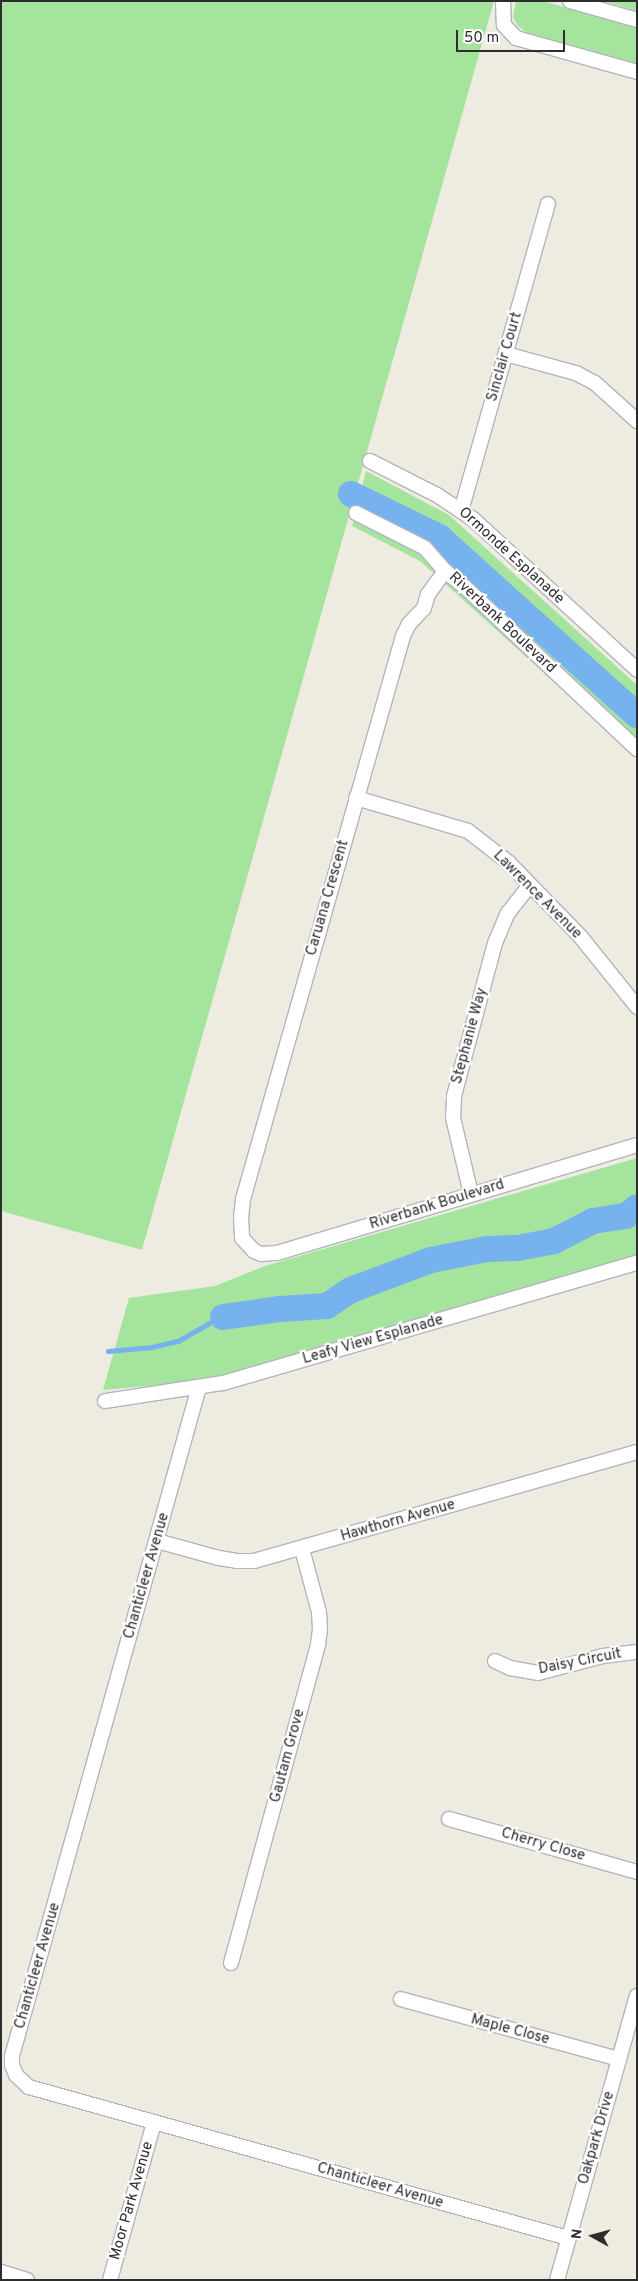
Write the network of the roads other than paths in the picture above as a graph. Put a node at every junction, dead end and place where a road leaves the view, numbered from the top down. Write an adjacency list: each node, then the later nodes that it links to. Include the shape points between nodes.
1 (503, 1): 4 (street, via 504,25 516,38)
2 (570, 1): 3 (street)
3 (637, 20)
4 (637, 72)
5 (548, 204): 6 (street, Sinclair Court)
6 (506, 354): 7 (street, via 576,373 595,383); 9 (street, Sinclair Court)
7 (637, 421)
8 (370, 461): 9 (street, Ormonde Esplanade)
9 (461, 510): 12 (street, Ormonde Esplanade)
10 (356, 513): 11 (street, Riverbank Boulevard, via 425,548)
11 (445, 571): 13 (street, Riverbank Boulevard); 14 (street, Caruana Crescent, via 403,636)
12 (637, 670)
13 (637, 749)
14 (356, 798): 15 (street, Lawrence Avenue, via 468,831 508,862); 19 (street, Caruana Crescent, via 243,1200)
15 (529, 886): 16 (street, Lawrence Avenue, via 580,936); 18 (street, Stephanie Way, via 508,913 495,943 454,1096 453,1118)
16 (637, 1007)
17 (637, 1145): 18 (street, Riverbank Boulevard)
18 (472, 1194): 19 (street, Riverbank Boulevard, via 277,1253 261,1254)
19 (242, 1238)
20 (637, 1263): 21 (street, Leafy View Esplanade)
21 (199, 1388): 22 (street, Leafy View Esplanade); 24 (street, Chanticleer Avenue)
22 (105, 1401)
23 (637, 1452): 25 (street, Hawthorn Avenue)
24 (157, 1541): 25 (street, Hawthorn Avenue, via 237,1561 263,1559); 34 (street, Chanticleer Avenue, via 12,2056 16,2075 29,2087)
25 (302, 1548): 30 (street, Gautam Grove, via 319,1612 318,1644)
26 (637, 1652): 27 (street, Daisy Circuit, via 604,1656 538,1673 510,1668)
27 (496, 1661)
28 (449, 1819): 29 (street, Cherry Close)
29 (637, 1872)
30 (231, 1963)
31 (637, 1996): 33 (street, Oakpark Drive)
32 (401, 1999): 33 (street, Maple Close)
33 (619, 2060): 35 (street, Oakpark Drive)
34 (154, 2122): 35 (street, Chanticleer Avenue); 38 (street, Moor Park Avenue)
35 (568, 2238): 39 (street, Oakpark Drive)
36 (1, 2272): 37 (street)
37 (26, 2280)
38 (110, 2280)
39 (557, 2280)

